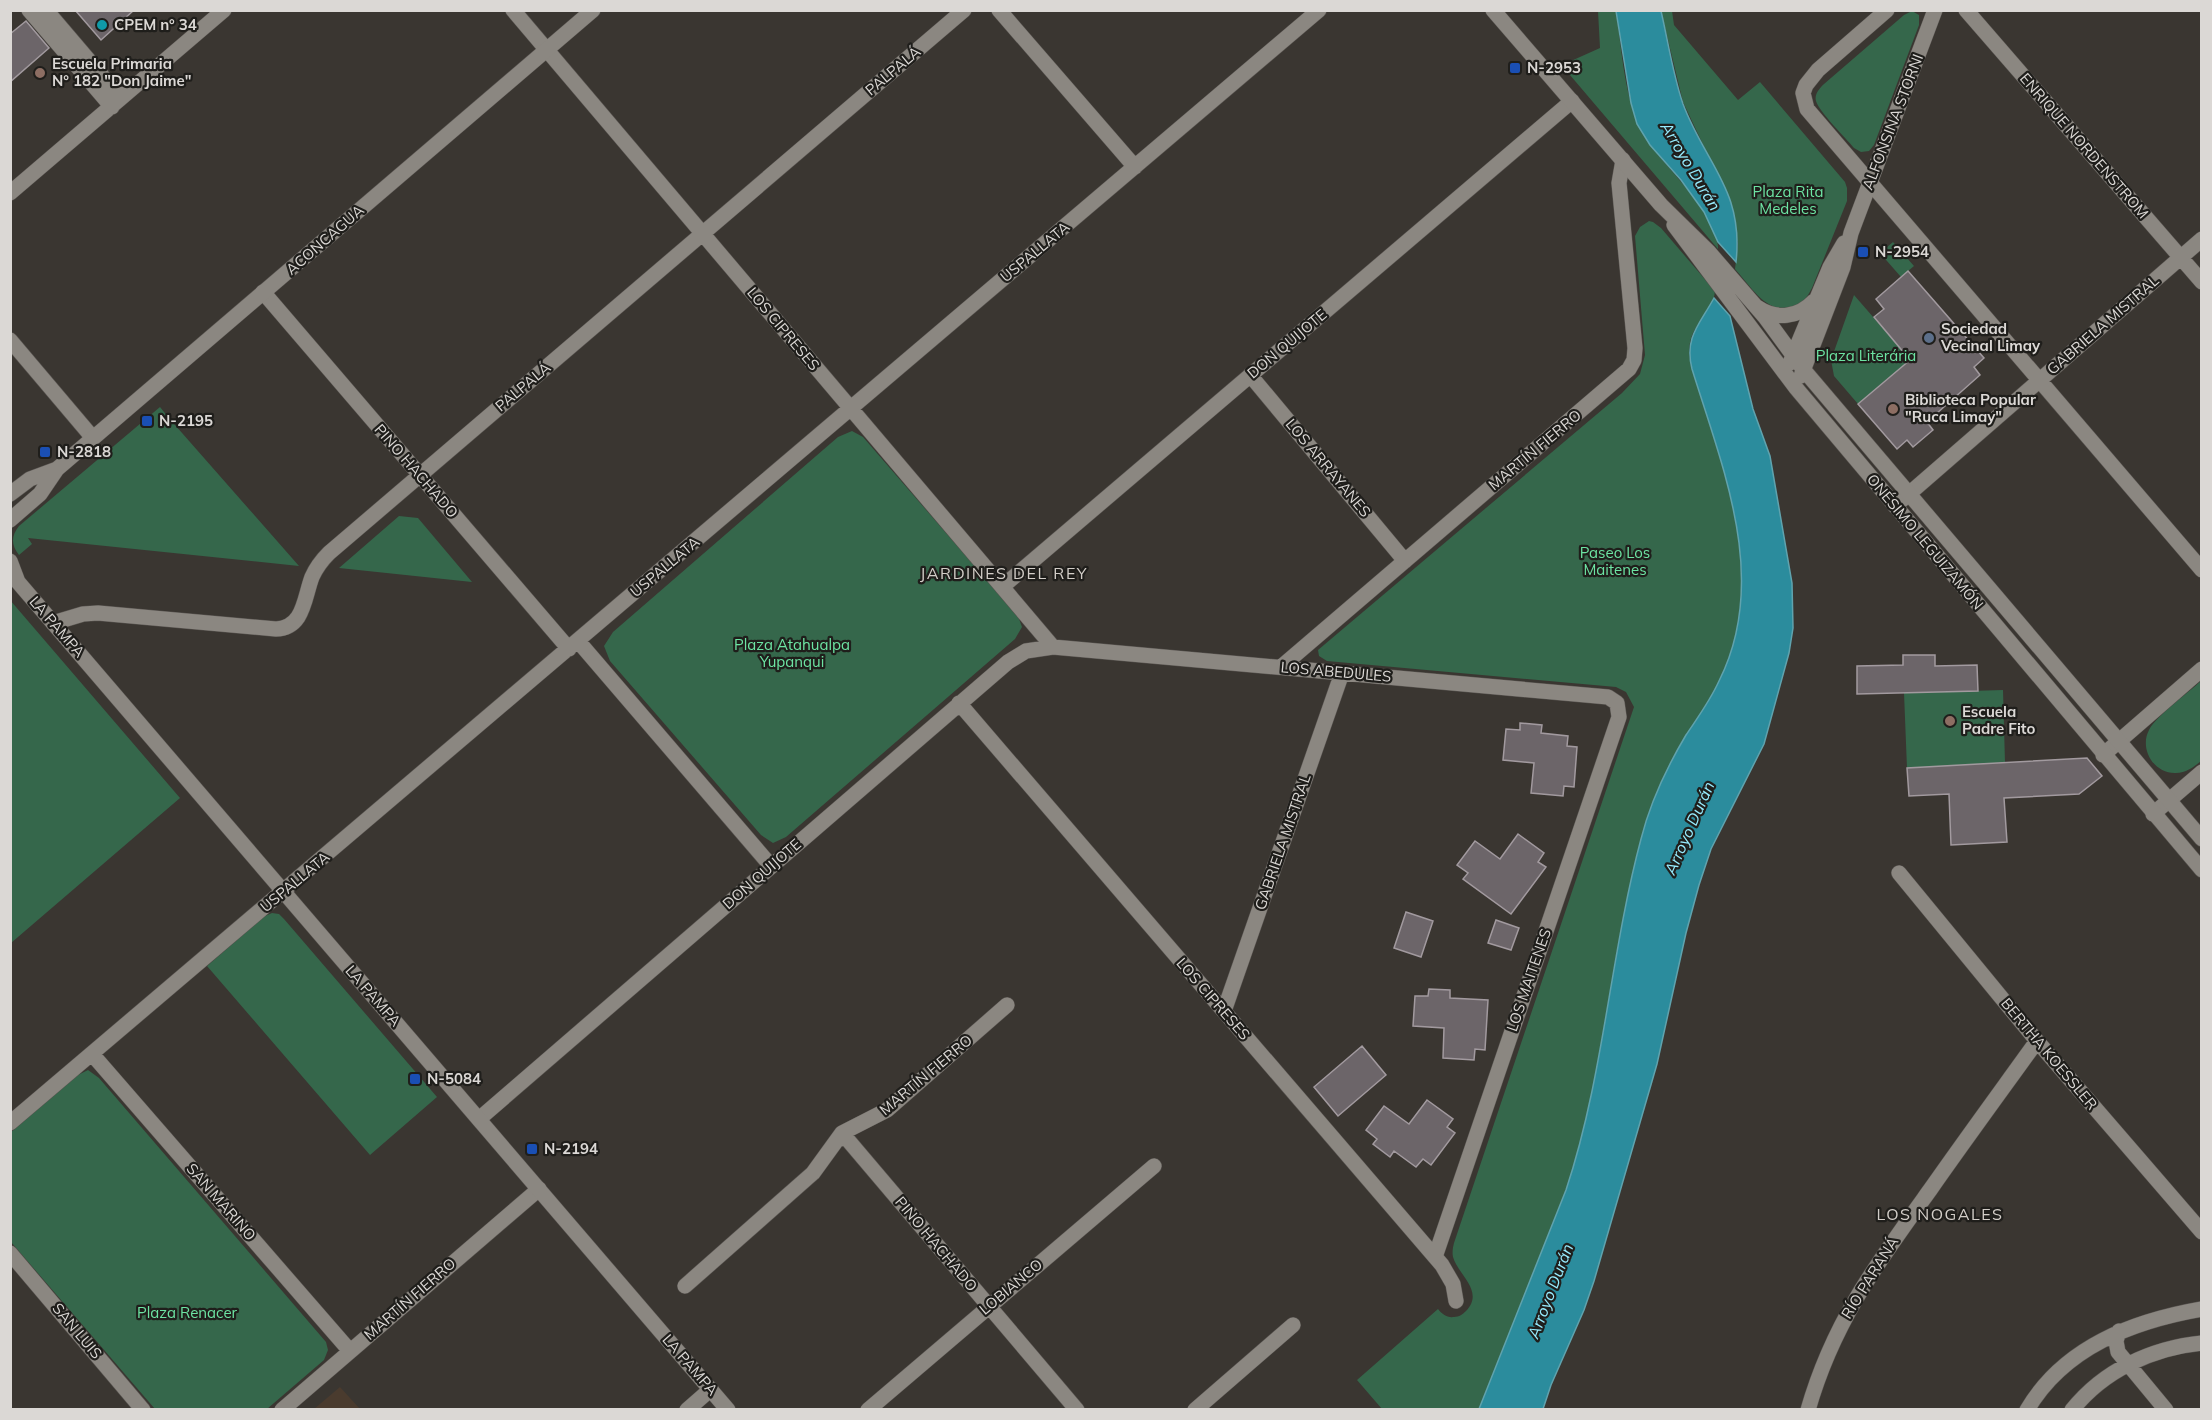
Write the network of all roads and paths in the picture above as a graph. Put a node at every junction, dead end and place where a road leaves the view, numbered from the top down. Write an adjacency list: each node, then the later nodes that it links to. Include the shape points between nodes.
1 (28, 10): 15 (street)
2 (46, 10): 15 (street)
3 (224, 10): 15 (street)
4 (513, 10): 13 (street, LOS CIPRESES)
5 (593, 10): 13 (street, ACONCAGUA)
6 (964, 10): 22 (street, PALPALÁ)
7 (999, 10): 17 (street)
8 (1319, 10): 17 (street, USPALLATA)
9 (1493, 10): 14 (street, ONÉSIMO LEGUIZAMÓN)
10 (1887, 10): 18 (street, via 1818,70 1803,93 1813,117)
11 (1935, 10): 18 (street, ALFONSINA STORNI)
12 (1966, 10): 24 (street, ENRIQUE NORDENSTROM)
13 (546, 50): 22 (street, LOS CIPRESES); 26 (street, ACONCAGUA)
14 (1572, 101): 16 (street, ONÉSIMO LEGUIZAMÓN); 33 (street, DON QUIJOTE)
15 (116, 102): 19 (street)
16 (1623, 160): 20 (street, ONÉSIMO LEGUIZAMÓN); 45 (street, MARTÍN FIERRO, via 1619,183 1635,348 1632,365)
17 (1135, 167): 36 (street, USPALLATA)
18 (1870, 183): 21 (street, ALFONSINA STORNI); 34 (street)
19 (10, 193)
20 (1661, 205): 28 (street, ONÉSIMO LEGUIZAMÓN); 32 (street, ONÉSIMO LEGUIZAMÓN)
21 (1851, 233): 27 (street, ALFONSINA STORNI); 31 (street, ALFONSINA STORNI, via 1843,267)
22 (702, 234): 36 (street, LOS CIPRESES); 39 (street, PALPALÁ)
23 (2202, 239): 24 (street, GABRIELA MISTRAL)
24 (2181, 258): 25 (street, ENRIQUE NORDENSTROM); 34 (street, GABRIELA MISTRAL)
25 (2202, 282)
26 (263, 292): 37 (street, ACONCAGUA); 39 (street, PINO HACHADO)
27 (1817, 296): 28 (street, via 1792,315 1770,314); 30 (street, ALFONSINA STORNI)
28 (1754, 304): 30 (street, ONÉSIMO LEGUIZAMÓN)
29 (10, 340): 37 (street)
30 (1793, 356): 31 (street, ONÉSIMO LEGUIZAMÓN); 32 (street, ALFONSINA STORNI)
31 (1803, 369): 35 (street, ALFONSINA STORNI); 41 (street, ONÉSIMO LEGUIZAMÓN)
32 (1786, 374): 35 (street, ONÉSIMO LEGUIZAMÓN)
33 (1250, 375): 45 (street, LOS ARRAYANES); 48 (street, DON QUIJOTE)
34 (2039, 381): 41 (street, GABRIELA MISTRAL); 46 (street)
35 (1796, 388): 42 (street, ONÉSIMO LEGUIZAMÓN)
36 (851, 409): 48 (street, LOS CIPRESES); 50 (street, USPALLATA)
37 (93, 438): 38 (street, ACONCAGUA)
38 (57, 470): 40 (street, ACONCAGUA, via 30,479); 43 (street, ACONCAGUA, via 40,494)
39 (420, 475): 49 (street, PALPALÁ, via 324,559 312,577 299,616 285,628 90,612); 50 (street, PINO HACHADO)
40 (10, 494)
41 (1909, 494): 42 (street, GABRIELA MISTRAL); 57 (street, ONÉSIMO LEGUIZAMÓN)
42 (1895, 506): 58 (street, ONÉSIMO LEGUIZAMÓN)
43 (10, 520)
44 (10, 561): 47 (street, LA PAMPA)
45 (1405, 561): 52 (street, MARTÍN FIERRO)
46 (2202, 570)
47 (14, 581): 49 (street, LA PAMPA)
48 (1002, 587): 51 (street, LOS CIPRESES)
49 (53, 623): 66 (street, LA PAMPA)
50 (573, 645): 63 (street, PINO HACHADO); 66 (street, USPALLATA)
51 (1053, 647): 52 (street, LOS ABEDULES); 55 (street, DON QUIJOTE, via 1034,648 1016,655)
52 (1281, 667): 54 (street, LOS ABEDULES)
53 (2202, 669): 57 (street)
54 (1342, 673): 56 (street, LOS ABEDULES, via 1603,696); 68 (street, GABRIELA MISTRAL)
55 (959, 703): 63 (street, DON QUIJOTE); 68 (street, LOS CIPRESES)
56 (1617, 704): 78 (street, LOS MAITENES, via 1619,717)
57 (2119, 741): 58 (street); 60 (street, ONÉSIMO LEGUIZAMÓN)
58 (2103, 755): 61 (street, ONÉSIMO LEGUIZAMÓN)
59 (2202, 772): 60 (street)
60 (2168, 801): 61 (street); 62 (street, ONÉSIMO LEGUIZAMÓN)
61 (2152, 814): 64 (street, ONÉSIMO LEGUIZAMÓN)
62 (2202, 839)
63 (771, 866): 71 (street, DON QUIJOTE)
64 (2202, 870)
65 (1899, 873): 69 (street, BERTHA KOESSLER)
66 (283, 891): 70 (street, USPALLATA); 71 (street, LA PAMPA)
67 (1007, 1005): 73 (street, MARTÍN FIERRO, via 887,1110)
68 (1224, 1011): 78 (street, LOS CIPRESES)
69 (2037, 1041): 76 (street, BERTHA KOESSLER); 96 (street, RÍO PARANÁ, via 1871,1272 1834,1338)
70 (93, 1054): 72 (street, USPALLATA); 86 (street, SAN MARINO)
71 (479, 1119): 75 (street, LA PAMPA)
72 (10, 1123)
73 (842, 1133): 79 (street, MARTÍN FIERRO, via 808,1178); 81 (street, PINO HACHADO)
74 (1154, 1166): 81 (street, LOBIANCO)
75 (539, 1189): 86 (street, MARTÍN FIERRO); 88 (street, LA PAMPA)
76 (2202, 1232)
77 (10, 1253): 89 (street, SAN LUIS)
78 (1435, 1257): 80 (street, LOS CIPRESES, via 1450,1277)
79 (685, 1286)
80 (1456, 1301)
81 (989, 1306): 93 (street, LOBIANCO); 94 (street, PINO HACHADO)
82 (2202, 1309): 84 (street)
83 (1293, 1325): 95 (street)
84 (2120, 1331): 87 (street, via 2116,1346); 97 (street, via 2071,1359 2044,1385)
85 (2202, 1343): 87 (street, via 2163,1350)
86 (350, 1351): 90 (street, MARTÍN FIERRO)
87 (2127, 1365): 98 (street, via 2093,1386); 99 (street)
88 (711, 1389): 91 (street); 92 (street, LA PAMPA)
89 (143, 1410)
90 (282, 1410)
91 (687, 1410)
92 (728, 1410)
93 (868, 1410)
94 (1077, 1410)
95 (1195, 1410)
96 (1808, 1410)
97 (2027, 1410)
98 (2072, 1410)
99 (2166, 1410)

